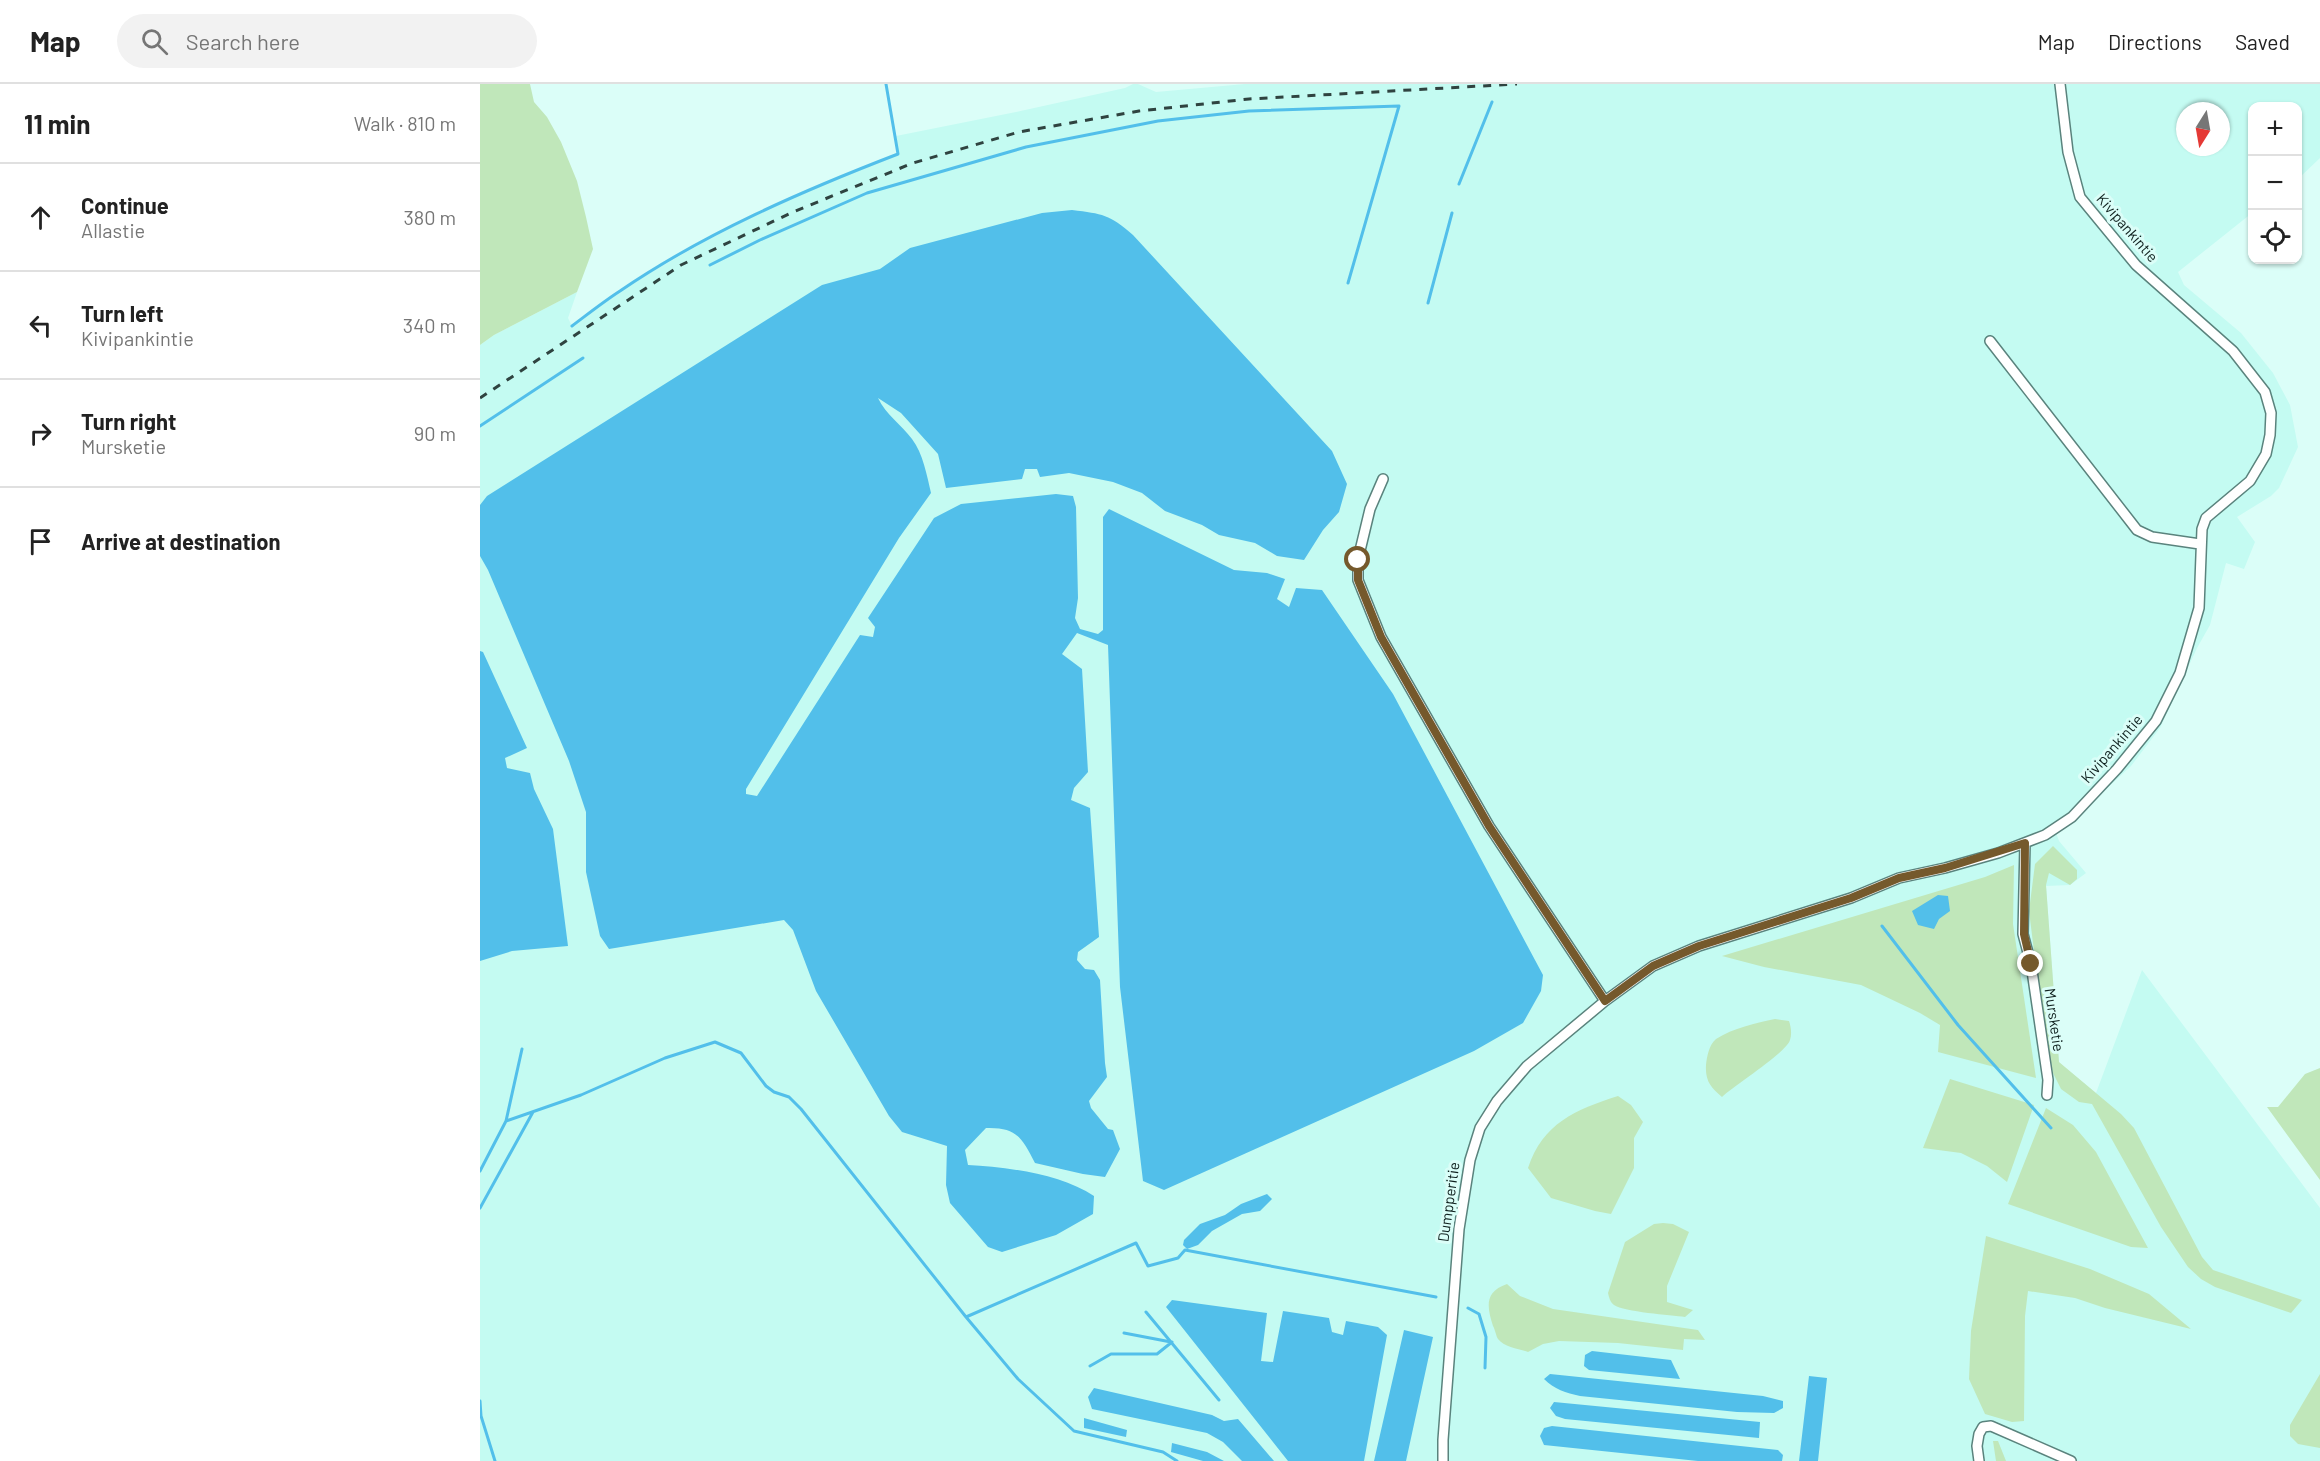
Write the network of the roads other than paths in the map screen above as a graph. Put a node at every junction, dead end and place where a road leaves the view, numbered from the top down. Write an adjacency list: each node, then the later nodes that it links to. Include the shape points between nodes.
1 (2060, 84): 4 (street, Kivipankintie, via 2068,152 2080,197 2136,265 2233,351 2265,392 2271,413 2266,454 2250,481 2206,518)
2 (1990, 341): 4 (street, via 2137,530 2152,537)
3 (1383, 479): 6 (street, via 1370,509 1358,560 1358,580 1376,627 1489,826)
4 (2200, 544): 5 (street, Kivipankintie, via 2199,608 2180,673 2156,721 2072,817)
5 (2025, 843): 6 (street, Kivipankintie, via 1899,878 1851,898 1699,946 1653,966); 7 (street, Mursketie, via 2024,934 2048,1080)
6 (1605, 1001): 8 (street, Dumpperitie, via 1527,1066 1480,1128 1470,1160 1459,1229)
7 (2047, 1095)
8 (1443, 1461)
9 (1978, 1461): 10 (street, via 1979,1434 1983,1427 1991,1426)
10 (2071, 1461)

